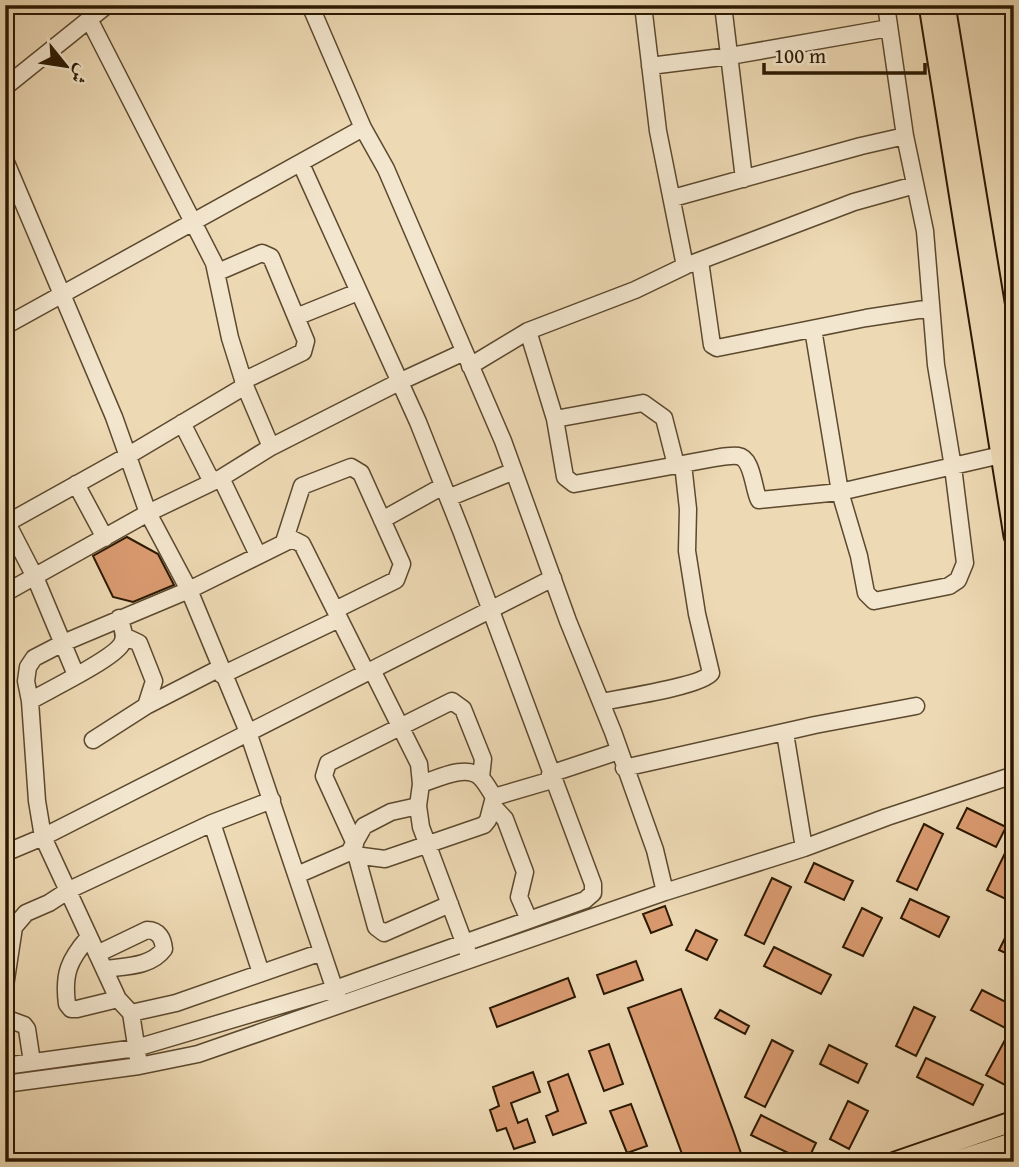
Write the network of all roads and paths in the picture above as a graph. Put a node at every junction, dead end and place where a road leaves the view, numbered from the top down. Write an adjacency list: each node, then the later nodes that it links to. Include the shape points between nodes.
1 (107, 5): 8 (street)
2 (310, 5): 13 (street)
3 (643, 5): 11 (street)
4 (723, 5): 10 (street)
5 (886, 5): 9 (street)
6 (929, 5): 38 (main road)
7 (945, 5): 35 (main road)
8 (89, 19): 12 (street); 20 (street)
9 (889, 28): 10 (street); 14 (street)
10 (730, 57): 11 (street); 17 (street)
11 (650, 66): 19 (street)
12 (5, 87)
13 (363, 128): 16 (street); 30 (street, via 386,169)
14 (905, 136): 17 (street); 18 (street)
15 (5, 160): 24 (street)
16 (301, 164): 20 (street); 23 (street)
17 (744, 179): 19 (street)
18 (915, 185): 21 (street, via 854,202); 25 (street, via 925,231)
19 (673, 198): 21 (street)
20 (194, 222): 22 (street); 24 (street)
21 (693, 264): 28 (street, via 714,347); 29 (street)
22 (218, 272): 26 (street, via 262,253 271,257); 32 (street)
23 (358, 292): 26 (street); 31 (street)
24 (62, 296): 27 (street); 37 (street)
25 (931, 309): 28 (street); 40 (street)
26 (296, 317): 32 (street, via 306,341 303,352)
27 (5, 326)
28 (813, 329): 45 (street)
29 (528, 331): 30 (street); 33 (street)
30 (467, 359): 31 (street); 41 (street)
31 (399, 382): 36 (street); 44 (street)
32 (244, 384): 34 (street); 36 (street)
33 (555, 419): 39 (street, via 643,403 664,418); 39 (street, via 565,477 574,484)
34 (182, 423): 37 (street); 42 (street)
35 (1014, 424)
36 (271, 447): 42 (street)
37 (129, 455): 43 (street); 46 (street)
38 (1001, 455): 40 (street); 49 (main road)
39 (679, 464): 45 (street, via 742,457 757,498 763,501); 66 (street, via 688,509 687,551 712,673 686,684)
40 (953, 467): 45 (street); 45 (street, via 965,563 949,586 870,599)
41 (514, 471): 44 (street); 54 (street)
42 (216, 480): 46 (street); 52 (street)
43 (76, 484): 48 (street); 50 (street)
44 (445, 492): 47 (street); 57 (street)
45 (840, 492)
46 (148, 513): 50 (street); 55 (street)
47 (382, 520): 51 (street, via 361,473 351,467 302,486); 58 (street, via 402,564 396,580)
48 (6, 521): 53 (street)
49 (1014, 536)
50 (105, 538): 53 (street)
51 (284, 542): 52 (street); 58 (street, via 292,539 302,544)
52 (258, 555): 55 (street)
53 (35, 577): 56 (street); 61 (street)
54 (553, 579): 57 (street); 66 (street)
55 (189, 590): 59 (street); 63 (street)
56 (5, 593)
57 (490, 610): 62 (street); 77 (street)
58 (337, 614): 62 (street); 63 (street)
59 (119, 618): 60 (street); 61 (street)
60 (124, 636): 64 (street, via 109,656); 67 (street, via 139,643 154,681)
61 (63, 643): 64 (street); 65 (street, via 34,658 28,667)
62 (369, 671): 69 (street); 70 (street)
63 (221, 672): 67 (street); 70 (street)
64 (76, 675): 65 (street)
65 (30, 701): 83 (street)
66 (601, 702): 73 (street)
67 (146, 706): 72 (street)
68 (916, 706): 71 (street)
69 (400, 726): 76 (street, via 452,701 459,704 483,759); 78 (street, via 419,764); 86 (street, via 328,763 324,776)
70 (248, 732): 79 (street); 83 (street)
71 (785, 733): 74 (street); 85 (street)
72 (93, 740)
73 (618, 751): 74 (street); 77 (street)
74 (624, 768): 90 (street, via 655,850)
75 (1014, 775): 85 (street)
76 (481, 777): 78 (street, via 454,773); 80 (street)
77 (551, 777): 80 (street); 92 (street, via 593,893)
78 (421, 784): 81 (street)
79 (272, 800): 82 (street); 88 (street)
80 (493, 802): 84 (street, via 484,825); 92 (street, via 505,819 525,872 519,897)
81 (418, 806): 84 (street); 86 (street, via 391,812 364,826)
82 (212, 822): 89 (street); 98 (street)
83 (43, 837): 87 (street); 89 (street)
84 (428, 844): 86 (street, via 385,859); 91 (street)
85 (804, 848): 90 (street)
86 (353, 850): 88 (street); 91 (street, via 376,928 384,933)
87 (5, 853)
88 (297, 875): 94 (street)
89 (69, 890): 93 (street); 99 (street, via 26,913 14,927)
90 (665, 892): 95 (street)
91 (450, 904): 95 (street)
92 (529, 920): 95 (street)
93 (88, 938): 96 (street); 101 (street, via 68,969 67,1004 77,1009)
94 (322, 952): 98 (street); 100 (street)
95 (467, 952): 100 (street); 102 (street)
96 (97, 954): 97 (street); 97 (street, via 147,930 159,934 163,942 158,958)
97 (105, 970): 101 (street)
98 (261, 973): 103 (street, via 176,1003)
99 (5, 986)
100 (335, 989): 102 (street); 105 (street)
101 (118, 999): 103 (street)
102 (340, 1006): 108 (street, via 198,1054)
103 (131, 1013): 105 (street)
104 (5, 1018): 106 (street, via 27,1029)
105 (136, 1048): 106 (street); 108 (street)
106 (32, 1062): 107 (street)
107 (5, 1066)
108 (139, 1066): 109 (street)
109 (5, 1084)
110 (1014, 1121): 112 (main road)
111 (1014, 1142): 113 (main road)
112 (895, 1162)
113 (953, 1162)

